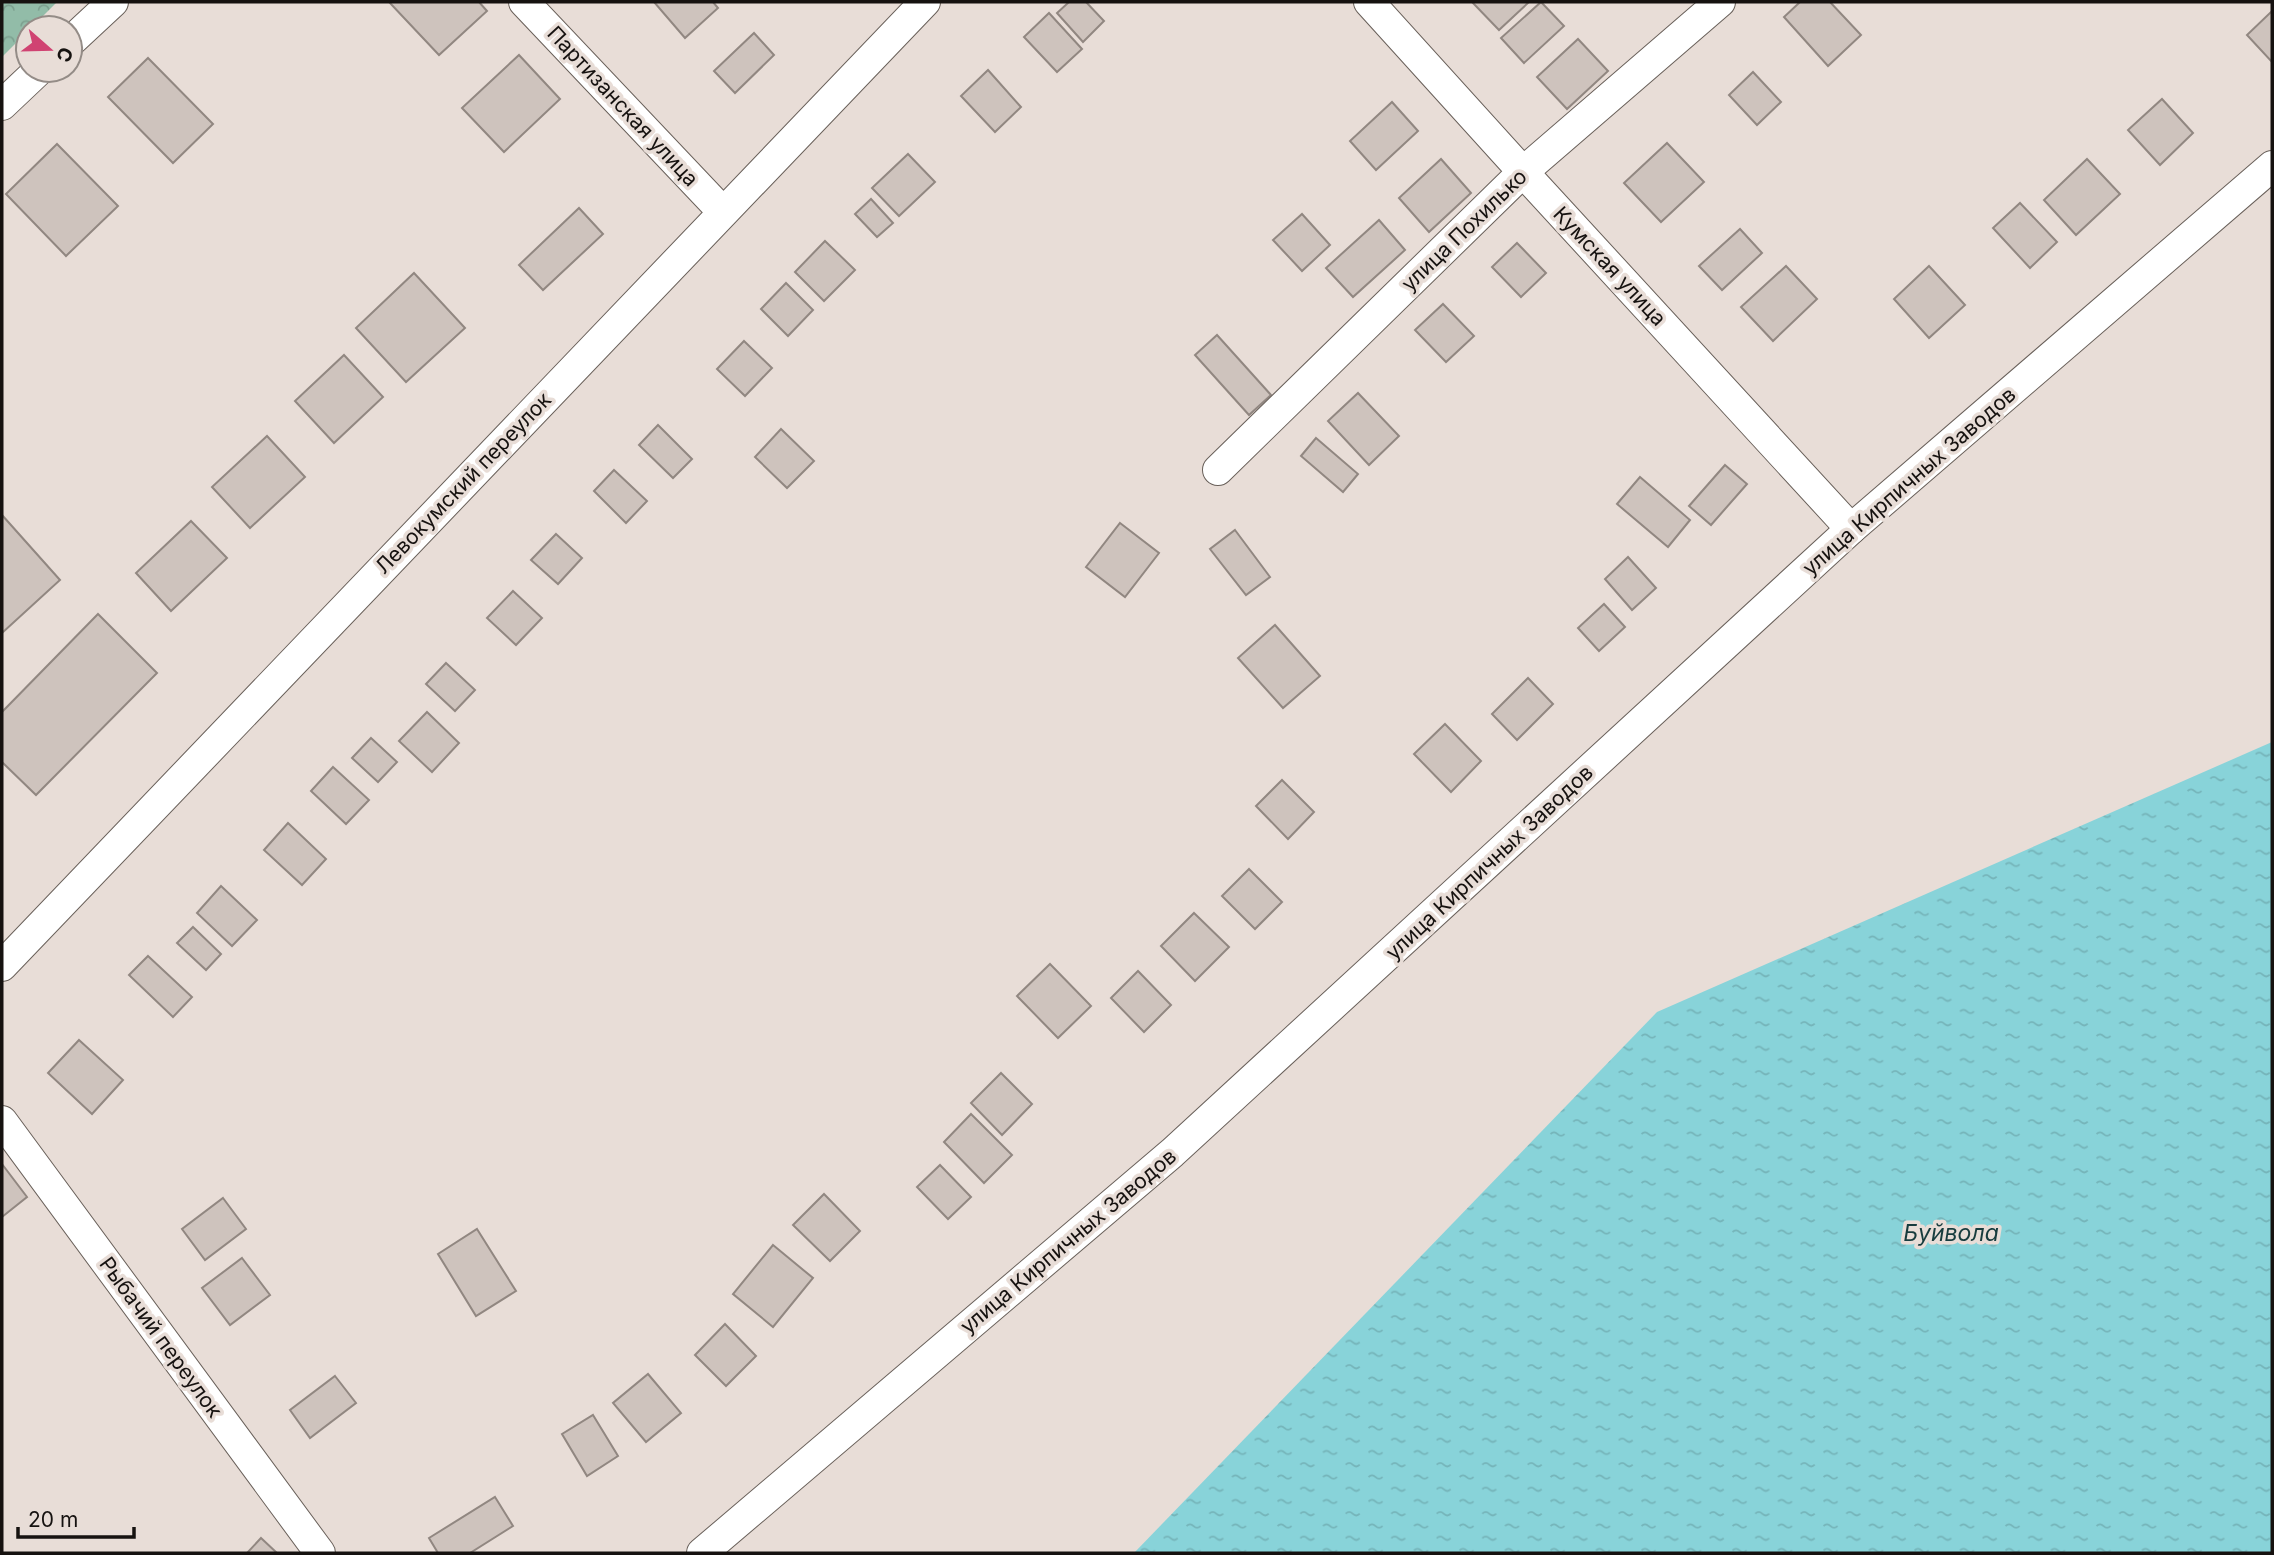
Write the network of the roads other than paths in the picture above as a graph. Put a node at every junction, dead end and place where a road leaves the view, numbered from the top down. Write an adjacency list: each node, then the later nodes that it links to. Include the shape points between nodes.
1 (113, 2): 6 (street)
2 (524, 2): 11 (street, Партизанская улица)
3 (925, 2): 11 (street, Левокумский переулок)
4 (1370, 2): 10 (street, Кумская улица)
5 (1720, 2): 10 (street, улица Похилько)
6 (84, 28)
7 (24, 84): 8 (street)
8 (2, 105)
9 (2272, 166): 13 (street, улица Кирпичных Заводов)
10 (1523, 172): 12 (street, улица Похилько); 13 (street, Кумская улица)
11 (722, 211): 14 (street, Левокумский переулок)
12 (1218, 470)
13 (1852, 529): 17 (street, улица Кирпичных Заводов, via 1172,1153)
14 (2, 966)
15 (2, 1121): 16 (street, Рыбачий переулок)
16 (320, 1553)
17 (702, 1553)

